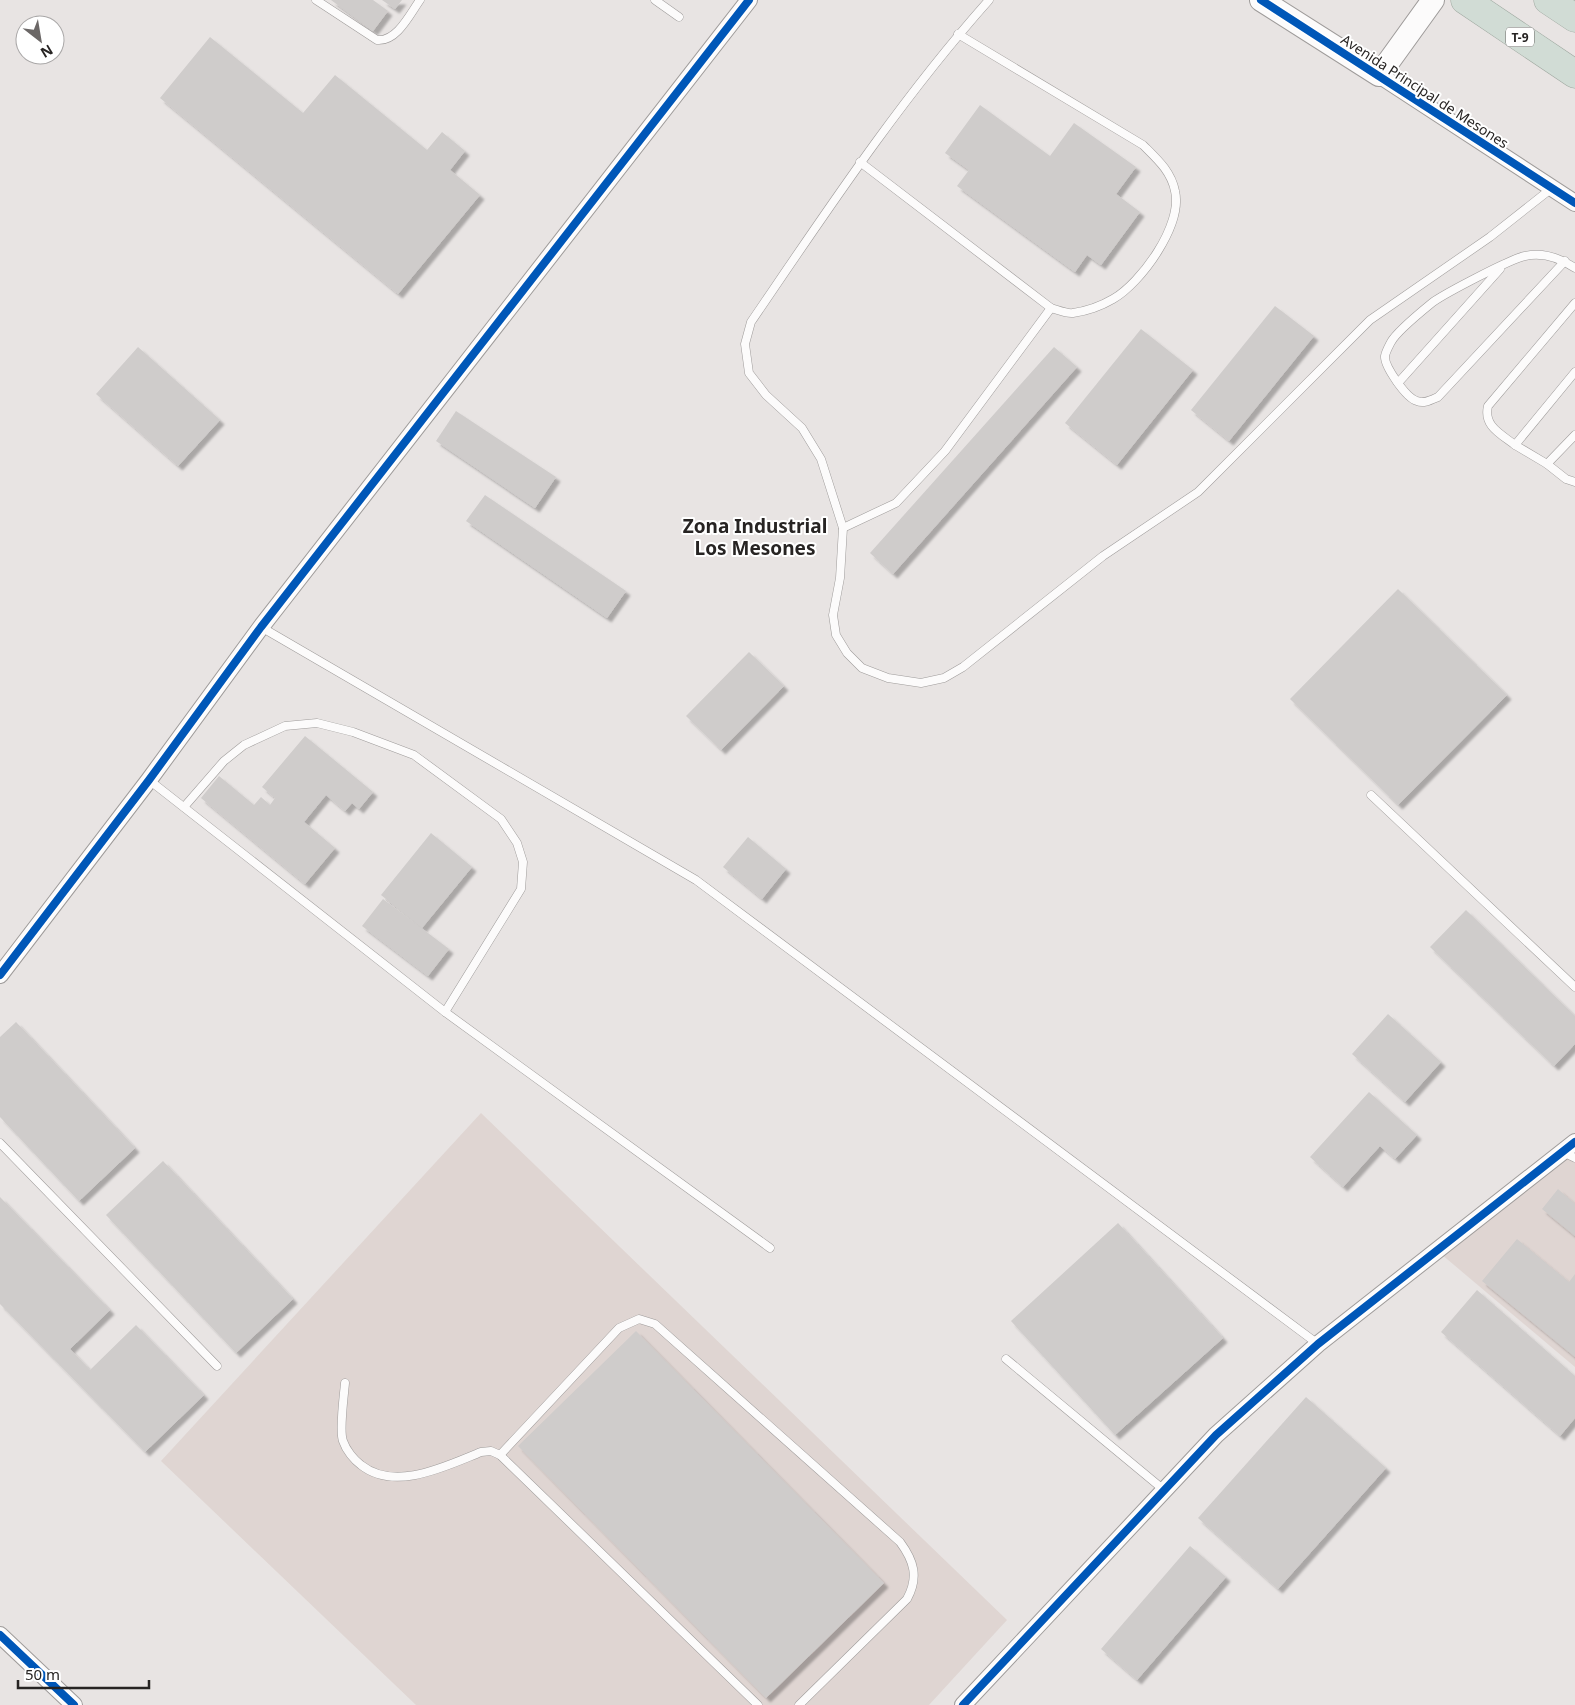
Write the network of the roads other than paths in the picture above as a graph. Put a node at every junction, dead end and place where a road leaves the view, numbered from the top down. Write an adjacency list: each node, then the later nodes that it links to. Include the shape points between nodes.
1 (316, 0): 2 (lane, via 383,41 396,33)
2 (420, 0)
3 (655, 0): 10 (lane)
4 (749, 0): 30 (street)
5 (989, 0): 12 (lane)
6 (1261, 0): 14 (street, Avenida Principal de Mesones)
7 (1433, 0): 14 (street)
8 (1465, 0): 13 (highway, T-9)
9 (1548, 0): 11 (highway)
10 (679, 17)
11 (1575, 18)
12 (958, 34): 15 (lane); 22 (lane, via 1143,145 1165,166 1175,192 1175,219 1158,250 1136,279 1114,298 1092,308 1071,313)
13 (1575, 74)
14 (1379, 75): 16 (street, Avenida Principal de Mesones)
15 (860, 162): 22 (lane); 29 (lane, via 751,322 745,344 749,373 766,395 802,428 821,459)
16 (1552, 188): 17 (street, Avenida Principal de Mesones); 29 (lane, via 1370,320 1198,492 1102,556 963,667 944,678 921,683 888,678 862,668 847,653 836,634 832,615 840,578)
17 (1575, 203)
18 (1565, 261): 19 (lane, via 1546,255 1524,256); 20 (lane); 24 (lane, via 1438,396 1418,402 1411,399)
19 (1502, 266): 24 (lane); 24 (lane, via 1434,302 1392,339 1385,354 1386,362)
20 (1575, 268)
21 (1575, 303): 26 (lane, via 1488,406 1490,425)
22 (1051, 308): 29 (lane, via 945,451 896,503)
23 (1575, 372): 26 (lane)
24 (1398, 383)
25 (1575, 435): 27 (lane)
26 (1515, 445): 27 (lane)
27 (1547, 464): 28 (lane)
28 (1575, 482)
29 (843, 528)
30 (261, 627): 31 (street); 40 (lane, via 696,880)
31 (150, 780): 33 (lane); 34 (street)
32 (1371, 795): 35 (lane)
33 (184, 807): 36 (lane); 36 (lane, via 224,761 244,744 285,726 317,723 353,732 414,755 501,819 517,843 523,862 521,889)
34 (0, 975)
35 (1575, 987)
36 (445, 1012): 39 (lane)
37 (0, 1144): 42 (lane)
38 (1571, 1151): 40 (street)
39 (770, 1248)
40 (1318, 1344): 45 (street, via 1216,1435)
41 (1006, 1359): 45 (lane)
42 (217, 1366)
43 (345, 1383): 44 (lane, via 342,1440 354,1460 378,1476 415,1475 481,1452)
44 (500, 1455): 48 (lane); 49 (lane, via 619,1328 639,1319 656,1324 900,1542 911,1557 915,1573 907,1599)
45 (1164, 1490): 50 (street)
46 (0, 1635): 47 (street)
47 (74, 1705)
48 (758, 1705)
49 (799, 1705)
50 (963, 1705)

